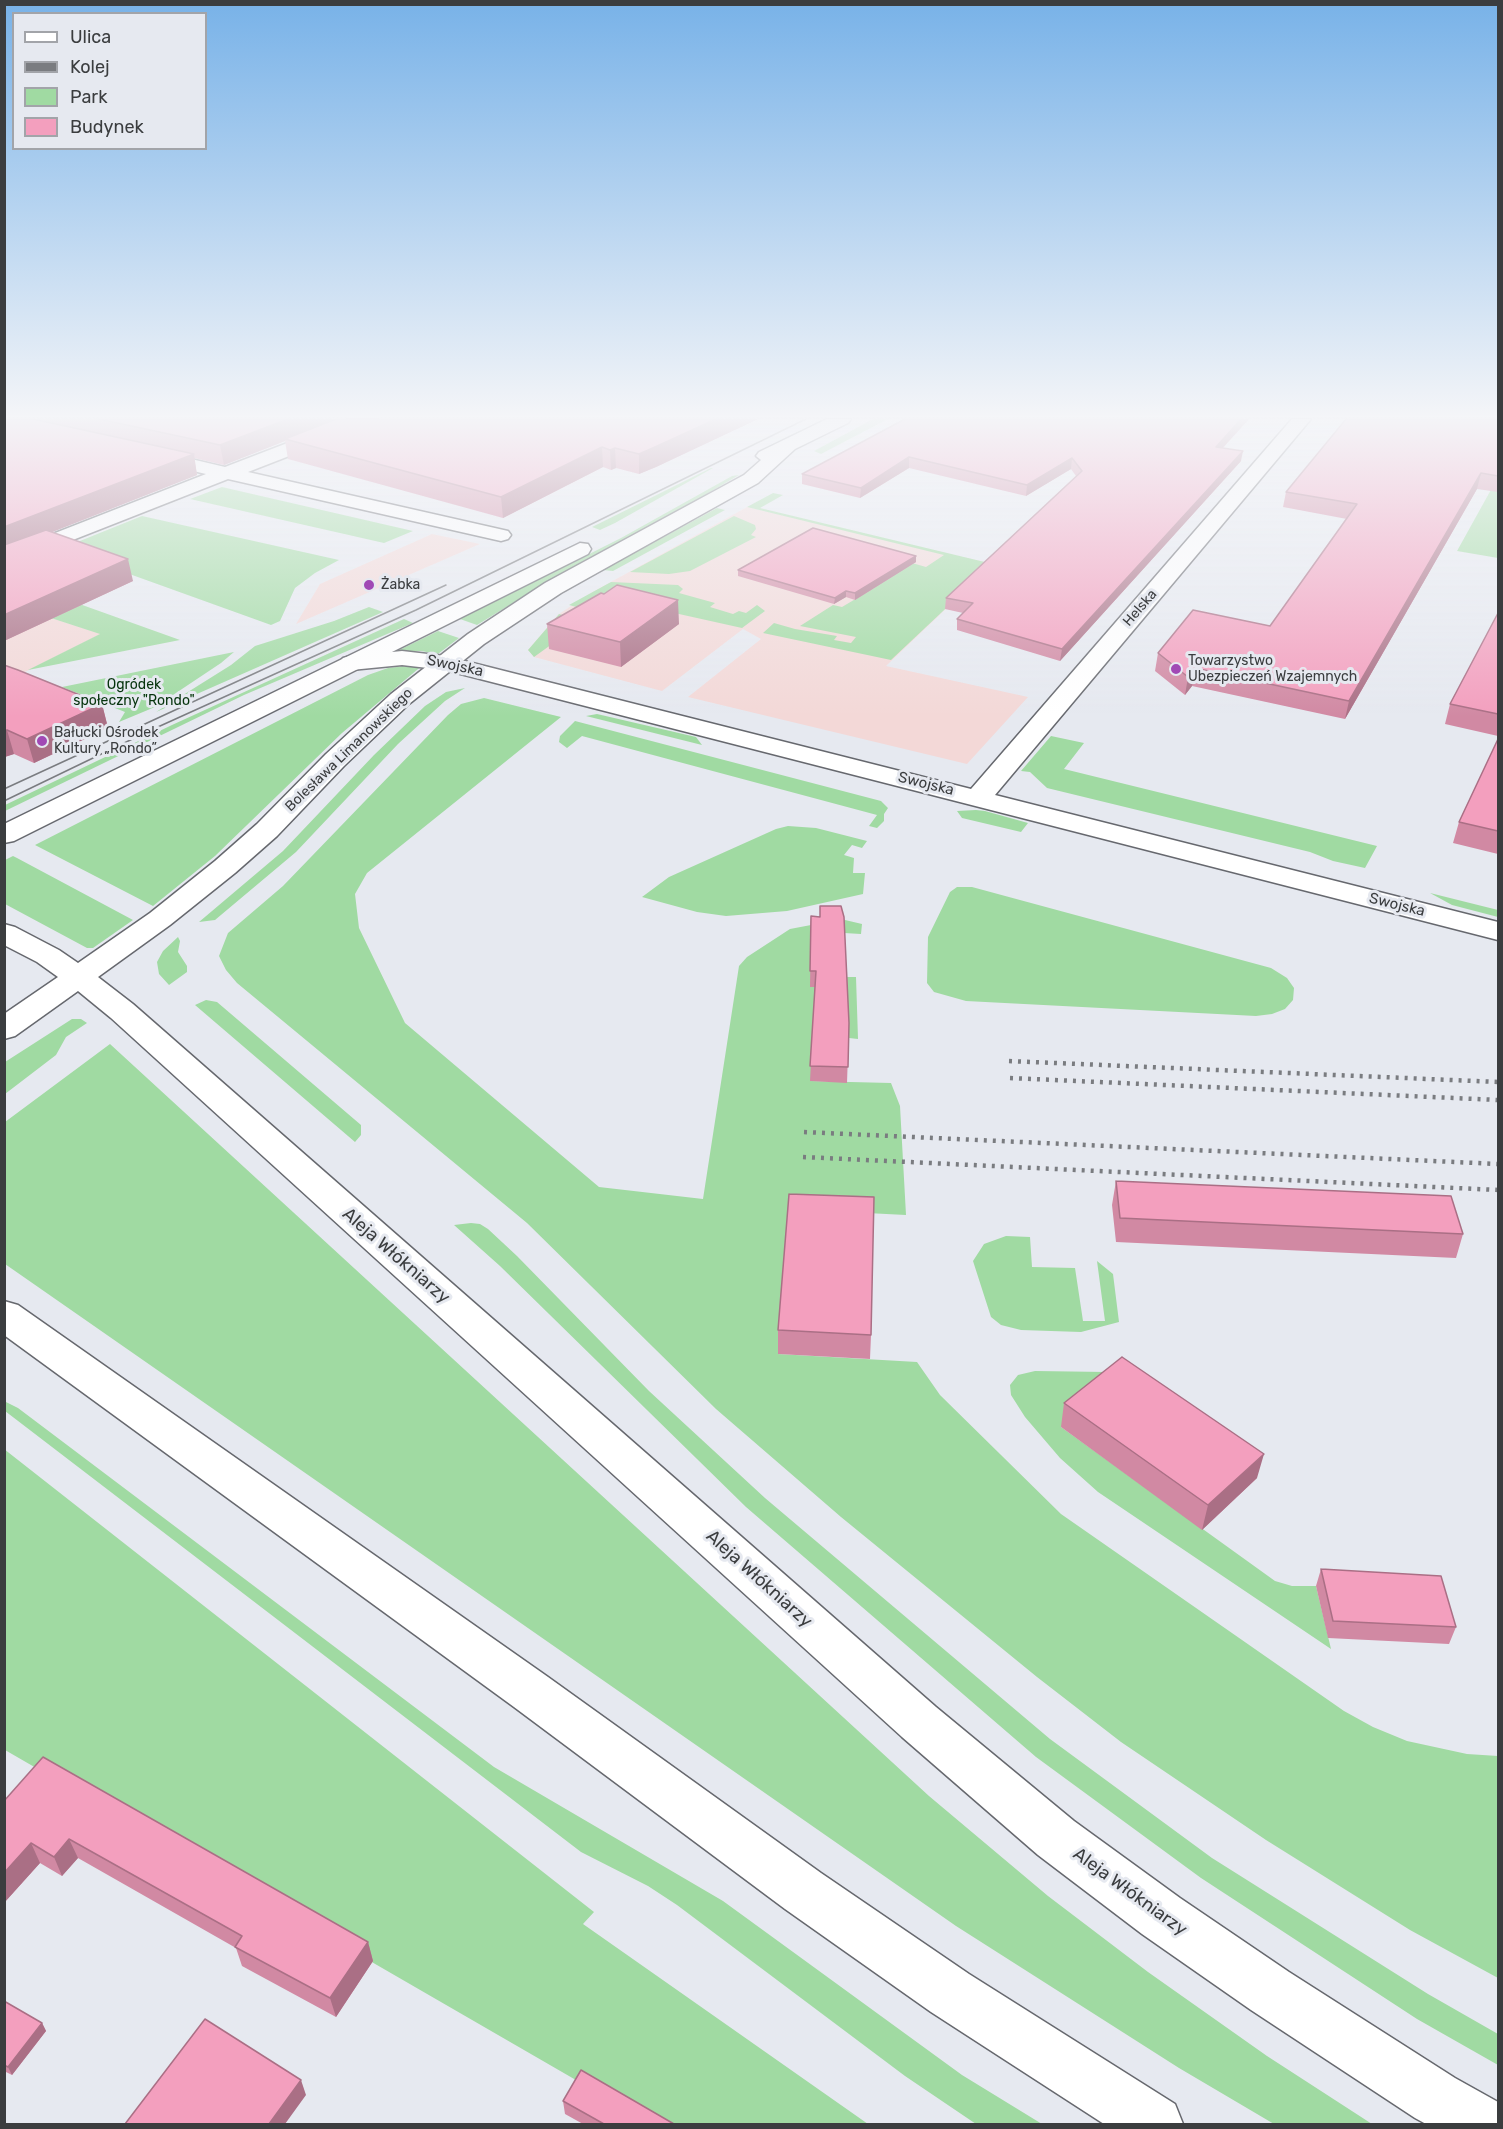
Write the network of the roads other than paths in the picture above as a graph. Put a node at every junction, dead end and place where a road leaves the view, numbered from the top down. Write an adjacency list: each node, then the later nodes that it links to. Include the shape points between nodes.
1 (112, 518): 7 (main road)
2 (427, 518): 6 (main road)
3 (639, 518): 8 (main road, Bolesława Limanowskiego)
4 (678, 518): 9 (main road, Bolesława Limanowskiego, via 553,588)
5 (1217, 518): 10 (main road, Helska)
6 (501, 535)
7 (4, 561)
8 (351, 663): 9 (main road, Swojska, via 402,658); 11 (main road, Bolesława Limanowskiego)
9 (445, 663): 10 (main road, Swojska); 14 (main road, Bolesława Limanowskiego, via 371,725 234,859)
10 (978, 798): 12 (main road, Swojska)
11 (4, 836)
12 (1498, 931)
13 (4, 933): 14 (main road, Aleja Włókniarzy)
14 (80, 978): 15 (main road, Bolesława Limanowskiego); 18 (main road, Aleja Włókniarzy, via 919,1722 1056,1838 1270,1991)
15 (4, 1029)
16 (4, 1315): 17 (main road, via 803,1891 950,1993)
17 (1155, 2124)
18 (1481, 2124)

